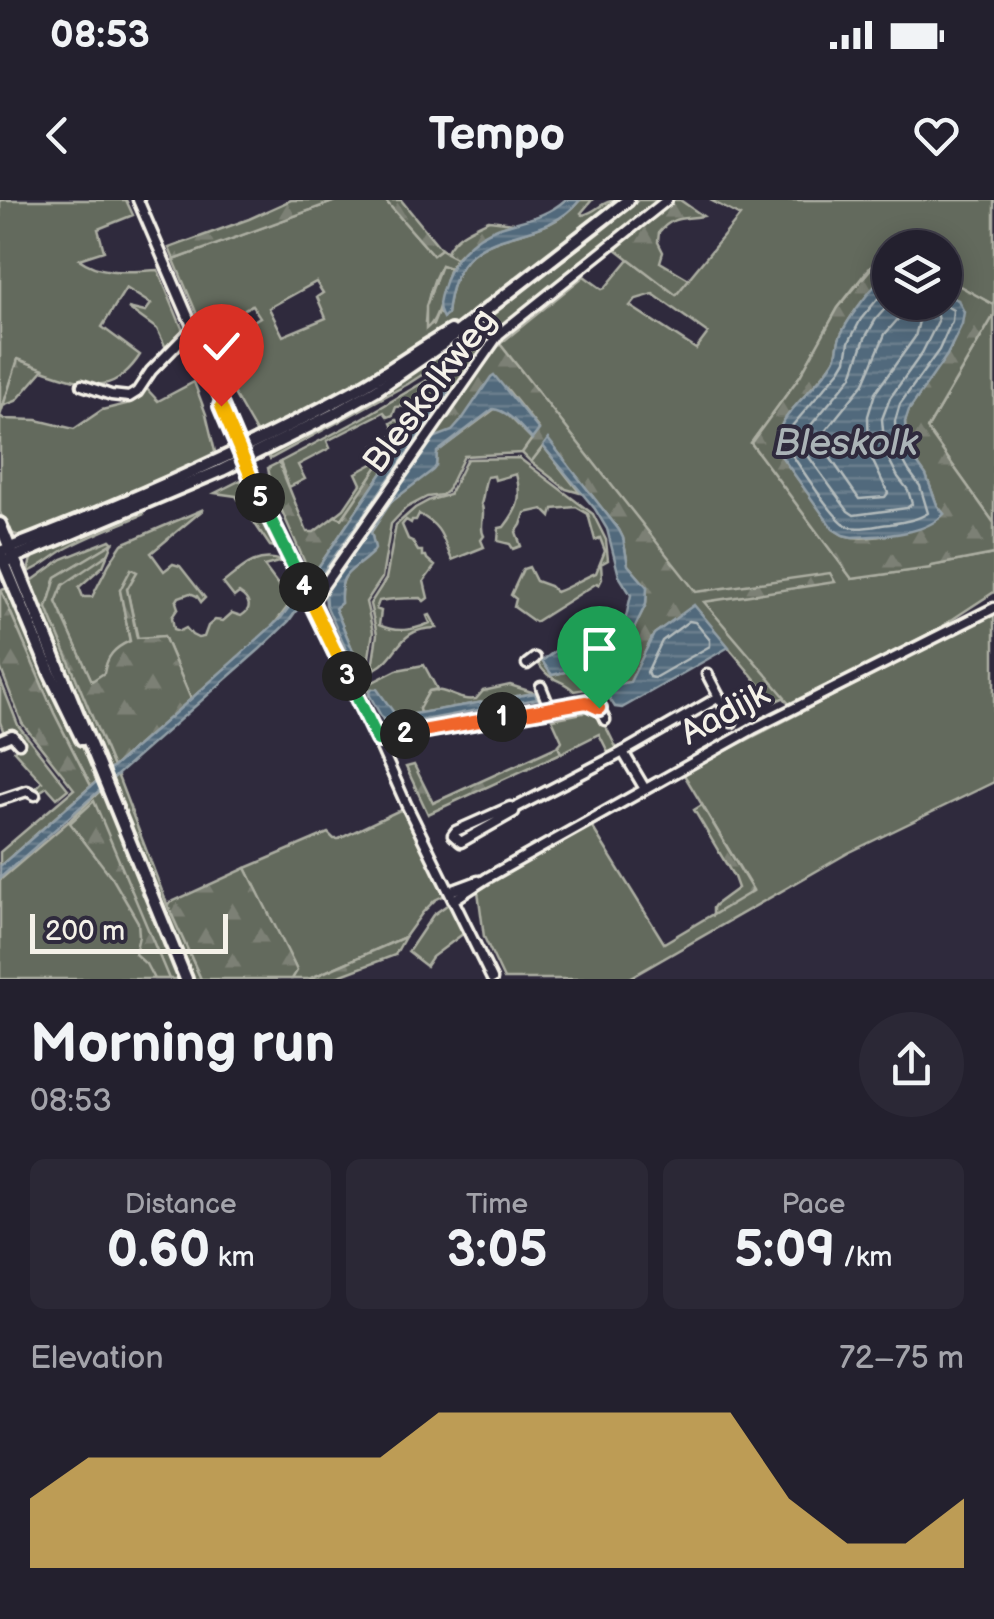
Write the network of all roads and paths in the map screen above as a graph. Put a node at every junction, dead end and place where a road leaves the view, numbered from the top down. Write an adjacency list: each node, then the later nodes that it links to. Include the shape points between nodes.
1 (138, 200): 4 (street)
2 (628, 200): 6 (main road, via 376,390)
3 (666, 200): 9 (street, Bleskolkweg, via 499,334)
4 (192, 328): 5 (street, via 129,397); 6 (street)
5 (82, 384)
6 (241, 455): 8 (main road); 9 (street)
7 (0, 524): 8 (main road)
8 (5, 556): 28 (main road, via 96,755)
9 (310, 599): 20 (street)
10 (994, 608): 23 (street, Aadijk)
11 (535, 658): 12 (street)
12 (527, 664)
13 (707, 674): 15 (street)
14 (541, 687): 16 (street)
15 (719, 698): 18 (street); 22 (street)
16 (550, 708): 17 (street, via 586,702); 20 (street)
17 (605, 720)
18 (732, 722)
19 (0, 740): 21 (street, via 12,736)
20 (378, 740): 27 (street)
21 (19, 743)
22 (624, 752): 23 (street); 26 (street)
23 (645, 789): 27 (street, Aadijk)
24 (35, 795): 25 (street, via 27,791)
25 (0, 800)
26 (514, 808): 26 (street, via 462,842 453,835 510,807)
27 (452, 895): 29 (street)
28 (186, 979)
29 (492, 979)

